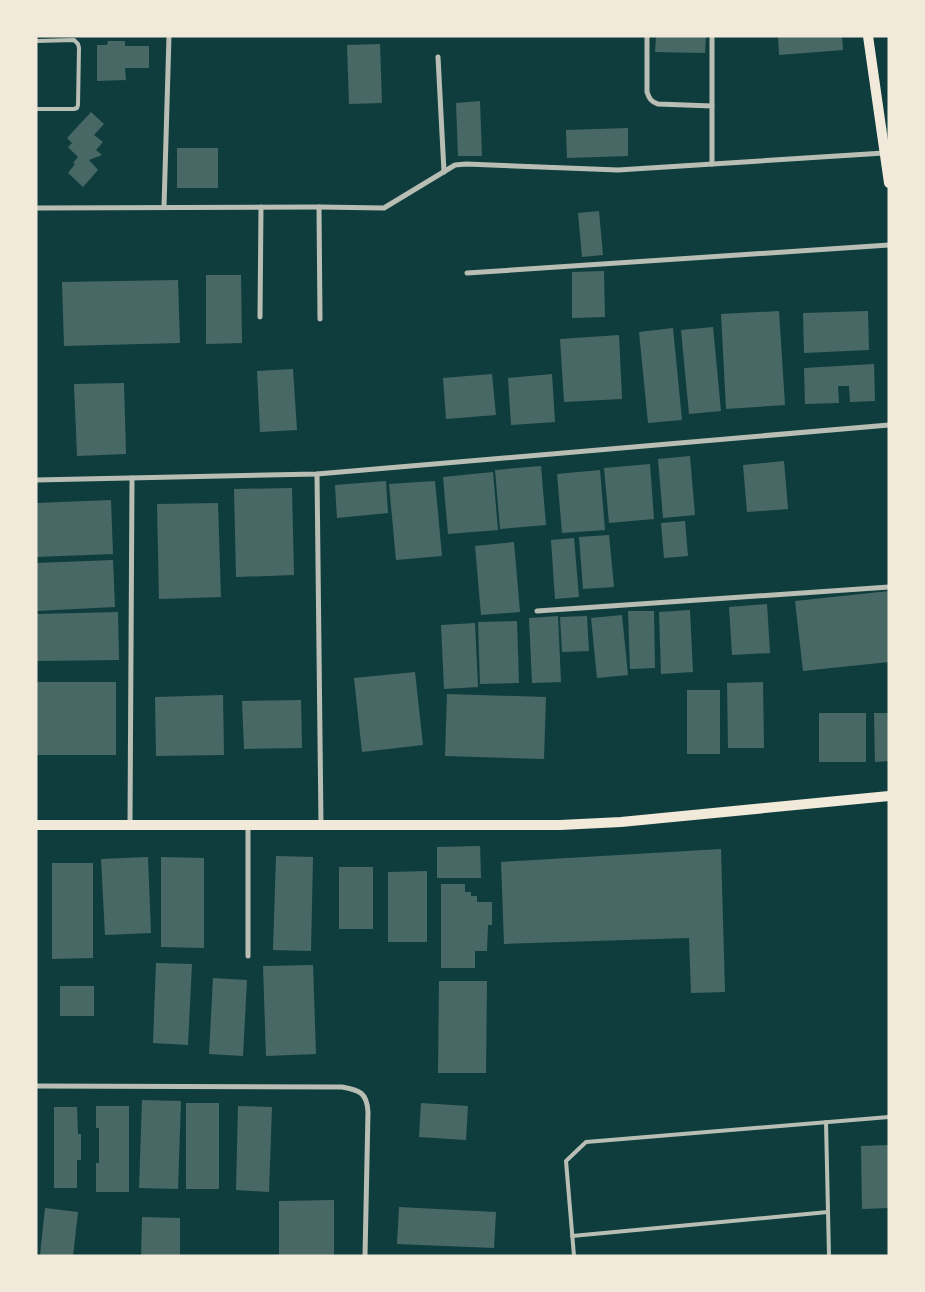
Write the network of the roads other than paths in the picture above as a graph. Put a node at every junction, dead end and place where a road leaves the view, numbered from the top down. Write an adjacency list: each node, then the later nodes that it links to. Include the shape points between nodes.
1 (169, 36): 16 (street)
2 (647, 36): 7 (street, via 647,92 652,102)
3 (712, 36): 7 (street)
4 (868, 36): 9 (main road)
5 (36, 41): 8 (lane, via 74,40 79,48 77,108)
6 (438, 57): 11 (street)
7 (712, 106): 10 (street)
8 (36, 109)
9 (885, 153): 10 (street); 12 (main road)
10 (712, 164): 11 (street, via 618,170 466,164)
11 (444, 172): 14 (street, via 384,208)
12 (889, 182)
13 (261, 207): 14 (street); 16 (street); 19 (street)
14 (319, 207): 20 (street)
15 (36, 208): 16 (street)
16 (164, 208)
17 (889, 244): 18 (street)
18 (467, 273)
19 (260, 317)
20 (320, 319)
21 (889, 425): 22 (street)
22 (317, 474): 23 (street); 31 (street)
23 (132, 478): 24 (street); 29 (street)
24 (36, 480)
25 (889, 586): 26 (street)
26 (537, 611)
27 (889, 796): 31 (main road, via 560,825)
28 (36, 825): 29 (main road)
29 (130, 825): 30 (main road)
30 (248, 825): 31 (main road); 32 (street)
31 (321, 825)
32 (248, 956)
33 (36, 1086): 38 (street, via 355,1089 364,1095 368,1103)
34 (889, 1117): 35 (lane)
35 (826, 1122): 36 (lane); 37 (lane, via 586,1142 566,1161)
36 (828, 1212): 37 (lane); 40 (lane)
37 (572, 1236): 39 (lane)
38 (365, 1256)
39 (574, 1256)
40 (829, 1256)

